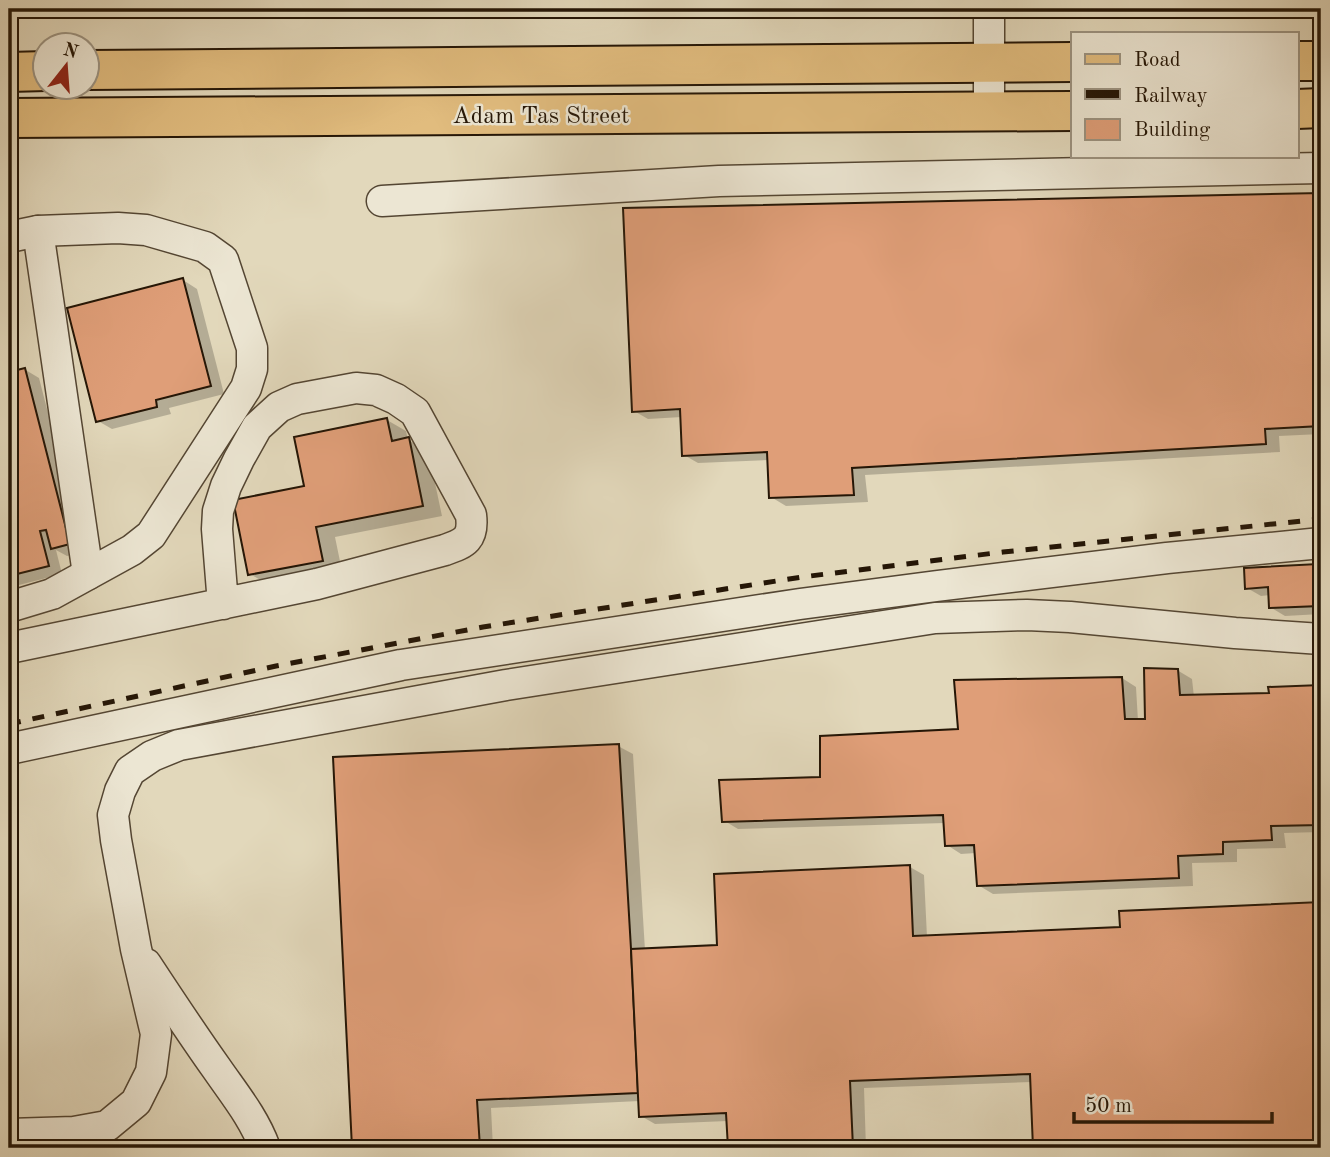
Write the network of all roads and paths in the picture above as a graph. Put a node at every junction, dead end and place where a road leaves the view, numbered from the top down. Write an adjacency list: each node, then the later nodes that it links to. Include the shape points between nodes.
1 (989, 9): 4 (lane)
2 (1298, 61): 3 (main road)
3 (1321, 61)
4 (989, 62): 5 (main road, Adam Tas Street); 7 (main road, Adam Tas Street); 12 (lane)
5 (1071, 62)
6 (32, 71): 8 (main road)
7 (102, 71)
8 (9, 72)
9 (1321, 108): 10 (main road)
10 (1298, 109)
11 (1071, 111): 12 (main road, Adam Tas Street)
12 (989, 112): 13 (main road, Adam Tas Street)
13 (9, 118)
14 (1321, 168): 15 (lane, via 719,181)
15 (382, 201)
16 (38, 231): 17 (lane); 19 (lane); 19 (lane, via 146,230 205,247 223,260 253,348 246,387 151,535)
17 (9, 237)
18 (1321, 543): 24 (lane, via 800,604 401,665)
19 (88, 573): 21 (lane, via 52,594)
20 (223, 604): 20 (lane, via 218,511 257,427 279,407 297,399 356,388 376,390 415,412 471,515 472,526 463,544); 23 (lane)
21 (9, 607)
22 (1321, 639): 25 (lane, via 1070,617 934,618 506,685 178,745 130,771 113,814)
23 (9, 648)
24 (9, 748)
25 (136, 949): 26 (lane, via 156,1034 151,1072 136,1102 107,1126); 27 (lane, via 244,1107)
26 (9, 1135)
27 (265, 1148)

